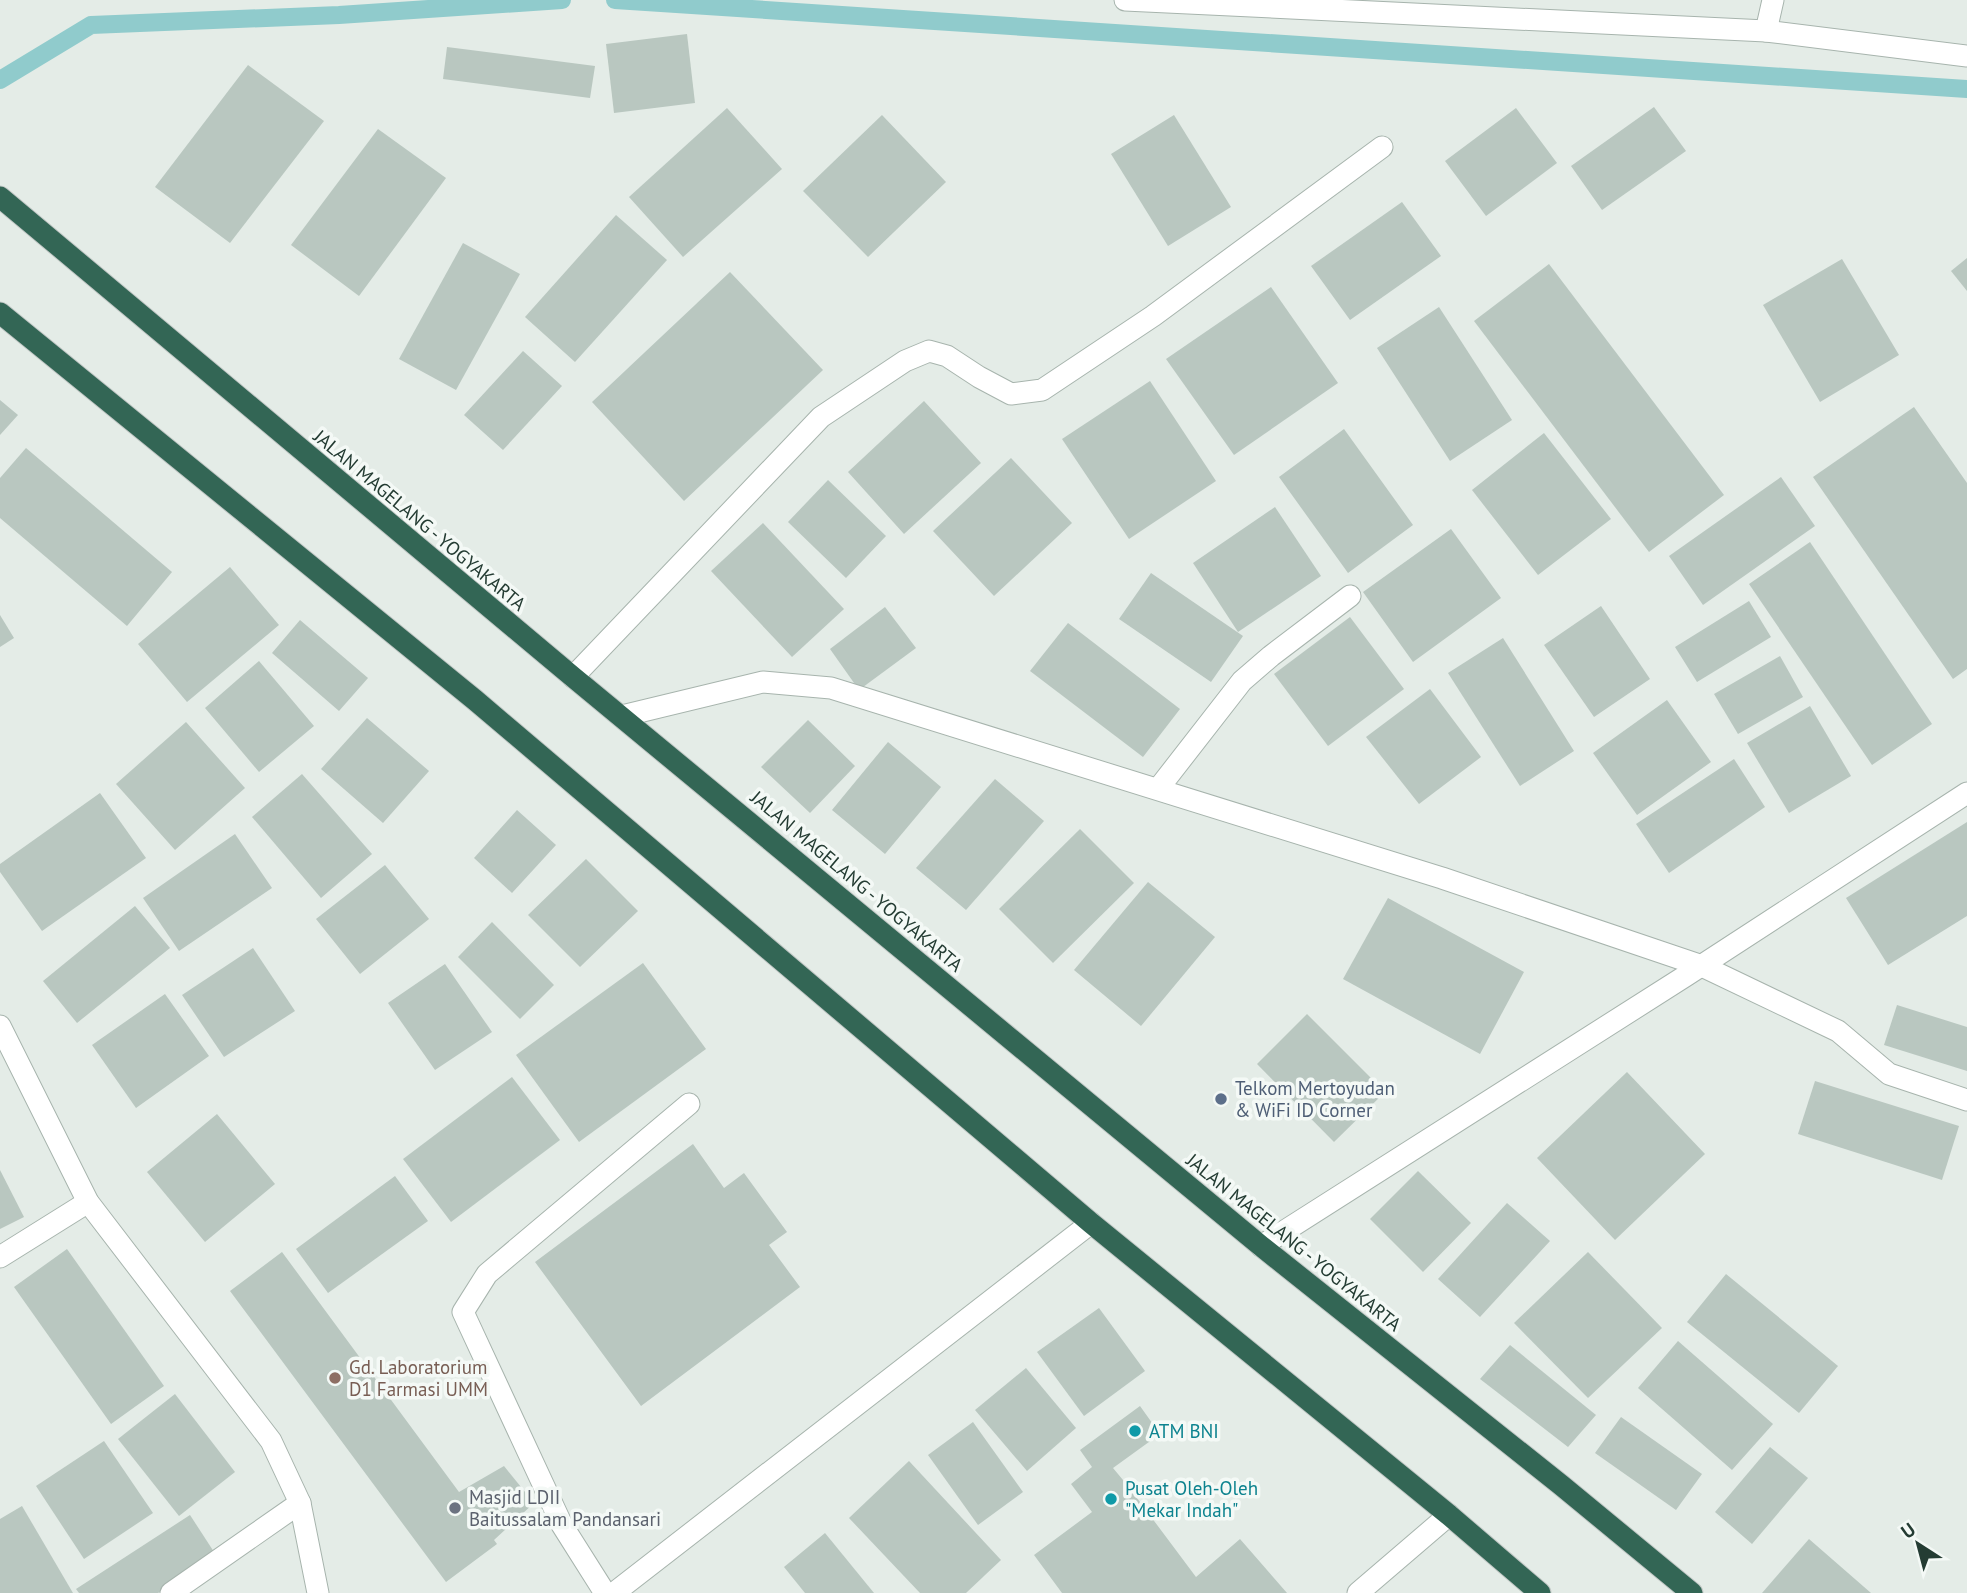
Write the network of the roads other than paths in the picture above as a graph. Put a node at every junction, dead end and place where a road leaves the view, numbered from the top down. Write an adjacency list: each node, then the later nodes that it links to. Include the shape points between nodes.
1 (1125, 0): 3 (street)
2 (1773, 0): 3 (street)
3 (1766, 31): 4 (street)
4 (1967, 56)
5 (1382, 147): 9 (street, via 1153,316 1042,390 1011,394 947,356 929,351 905,361 821,417)
6 (0, 197): 9 (highway, JALAN MAGELANG - YOGYAKARTA)
7 (0, 313): 18 (highway, via 475,700)
8 (1350, 596): 11 (street, via 1242,681)
9 (573, 677): 10 (highway, JALAN MAGELANG - YOGYAKARTA)
10 (622, 716): 11 (street, via 763,682 831,688); 19 (highway, JALAN MAGELANG - YOGYAKARTA)
11 (1158, 789): 13 (street)
12 (1967, 793): 13 (street)
13 (1702, 966): 15 (street, via 1838,1031 1889,1074); 19 (street)
14 (0, 1026): 17 (street)
15 (1967, 1100)
16 (689, 1104): 25 (street, via 487,1274 463,1312 562,1525)
17 (88, 1202): 20 (street); 21 (street, via 271,1441)
18 (1091, 1223): 22 (highway); 26 (street)
19 (1261, 1246): 29 (highway, JALAN MAGELANG - YOGYAKARTA)
20 (0, 1257)
21 (300, 1503): 23 (street); 24 (street)
22 (1449, 1516): 27 (street); 28 (highway)
23 (171, 1593)
24 (318, 1593)
25 (605, 1593)
26 (614, 1593)
27 (1358, 1593)
28 (1540, 1593)
29 (1692, 1593)

